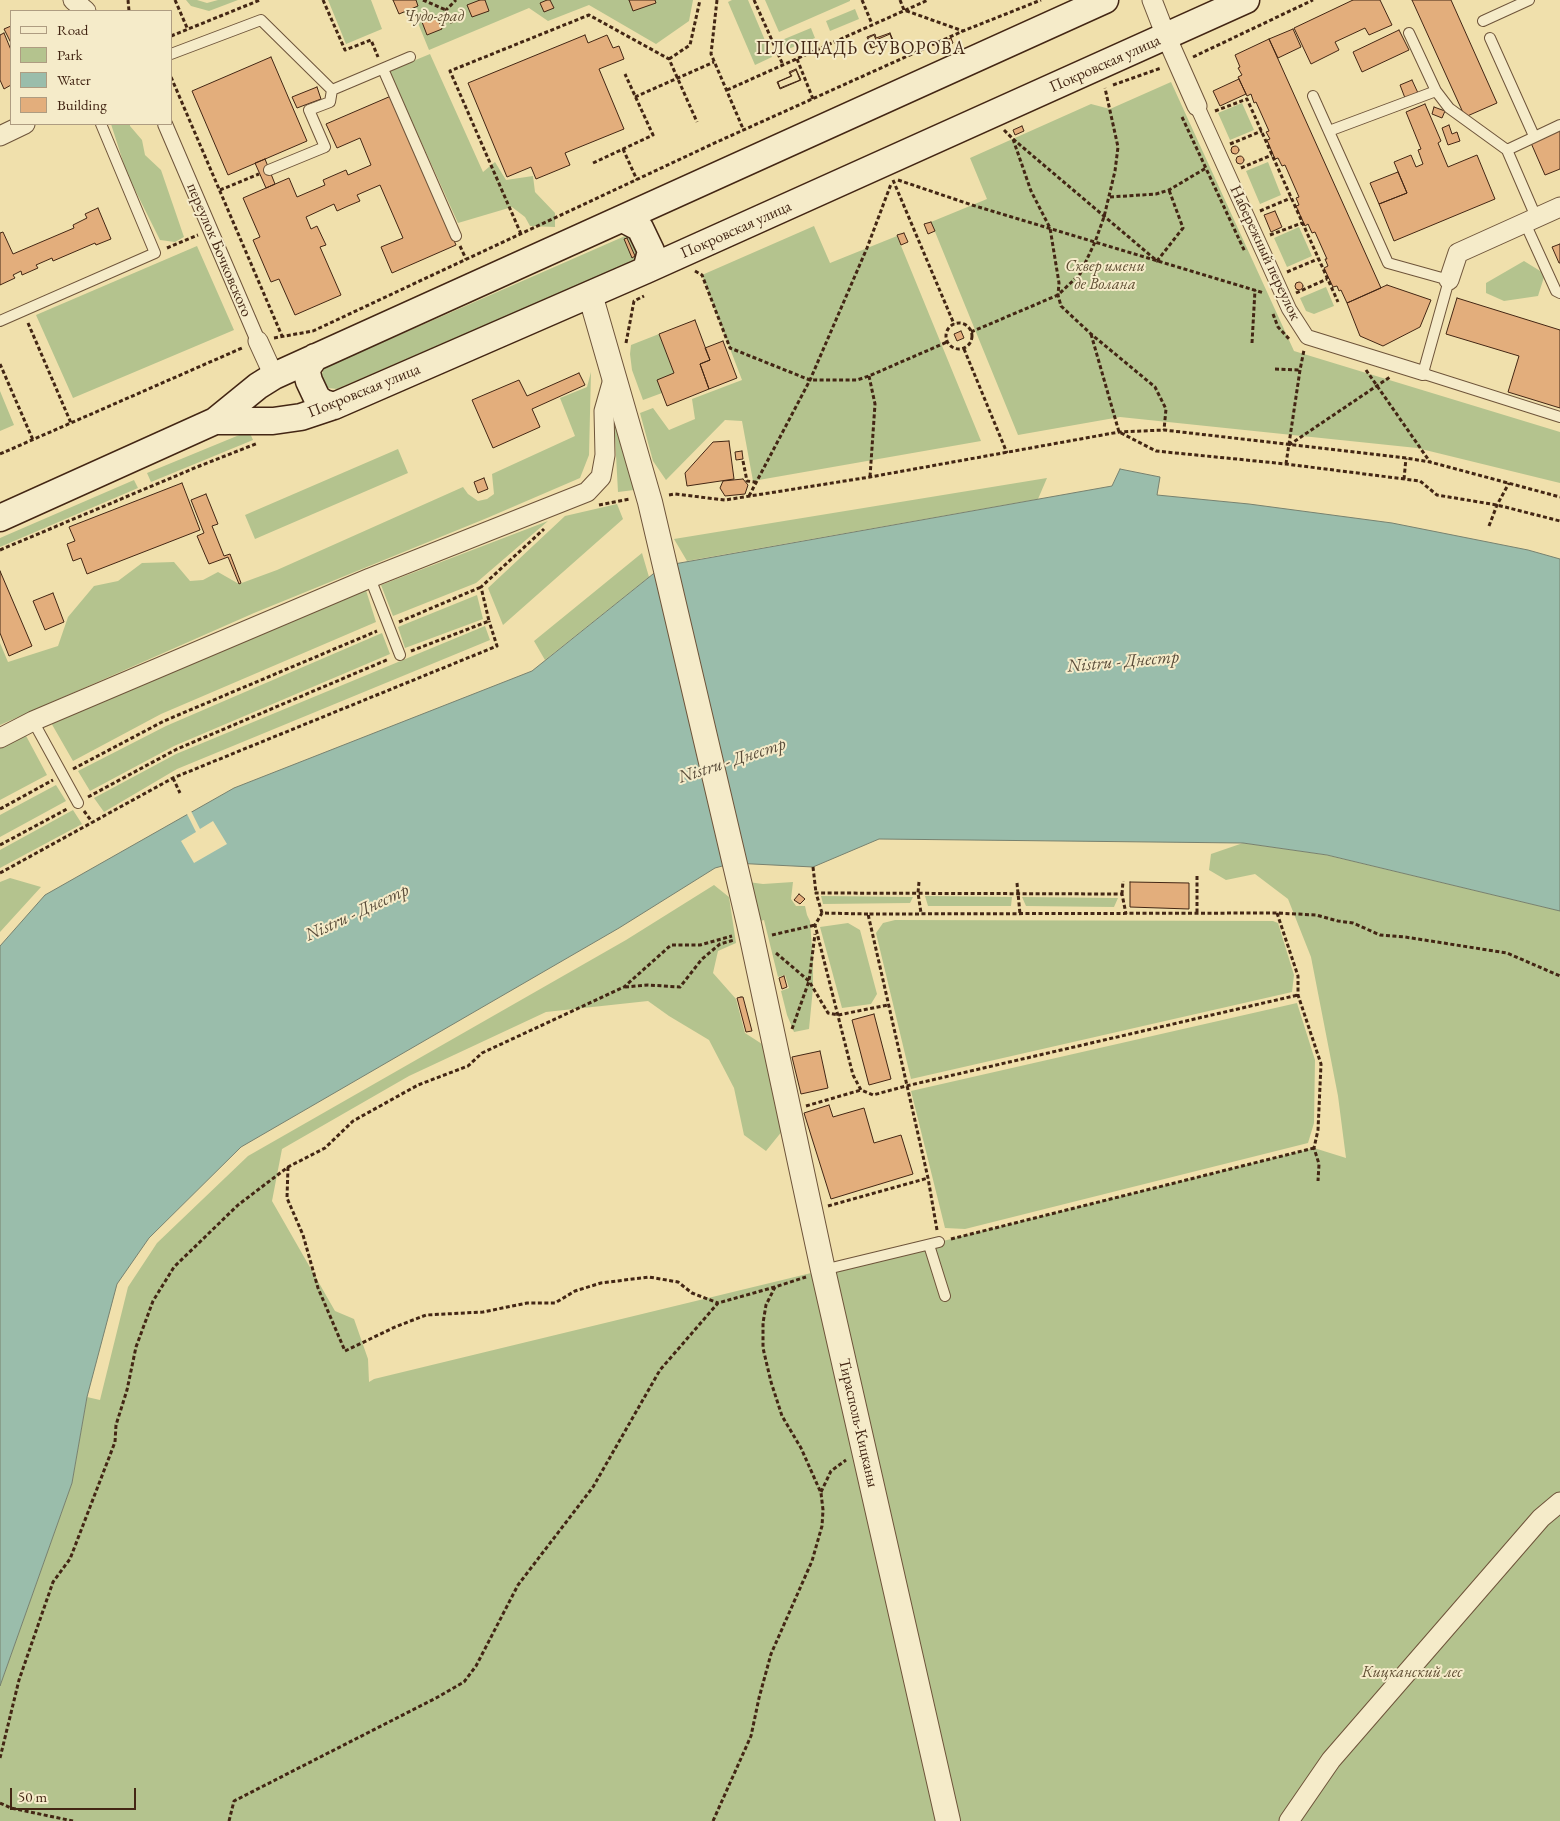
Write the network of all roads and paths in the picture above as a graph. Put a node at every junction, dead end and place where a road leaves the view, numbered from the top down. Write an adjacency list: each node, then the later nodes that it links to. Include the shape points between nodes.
1 (73, 0): 19 (street)
2 (175, 0): 25 (path)
3 (260, 0): 25 (path)
4 (323, 0): 38 (path, via 345,50 371,40)
5 (423, 0): 20 (path)
6 (456, 0): 20 (path)
7 (700, 0): 33 (path, via 690,45)
8 (717, 0): 35 (path, via 711,54)
9 (754, 0): 37 (path)
10 (862, 0): 24 (path)
11 (900, 0): 21 (path)
12 (928, 0): 21 (path)
13 (1041, 0): 26 (path)
14 (1105, 0): 79 (main road, Покровская улица)
15 (1152, 0): 29 (street, Набережный переулок)
16 (1246, 0): 29 (main road, Покровская улица)
17 (1313, 0): 36 (path)
18 (1529, 0): 22 (lane)
19 (85, 10)
20 (446, 10): 23 (path)
21 (904, 10): 24 (path); 26 (path)
22 (1483, 22)
23 (452, 23)
24 (872, 24): 34 (path)
25 (188, 30): 28 (path)
26 (963, 31): 48 (path)
27 (1410, 34): 45 (lane)
28 (172, 36)
29 (1166, 36): 36 (street, Набережный переулок); 93 (main road, Покровская улица)
30 (1490, 38): 60 (lane)
31 (172, 54): 43 (lane, via 261,20)
32 (410, 57): 38 (lane)
33 (669, 59): 40 (path); 84 (path, via 589,15 450,71)
34 (797, 59): 37 (path); 48 (path)
35 (714, 62): 40 (path); 44 (path)
36 (1179, 64): 49 (street, Набережный переулок)
37 (783, 65): 44 (path)
38 (383, 69): 43 (lane); 86 (lane)
39 (625, 74): 46 (path)
40 (678, 78): 46 (path); 50 (path)
41 (172, 79): 72 (path)
42 (1105, 88): 74 (path, via 1118,147)
43 (332, 90): 69 (lane, via 330,102 309,110 324,147)
44 (727, 90): 56 (path)
45 (1436, 91): 58 (lane); 64 (lane, via 1450,108)
46 (636, 96): 63 (path, via 653,135)
47 (1313, 96): 58 (lane)
48 (813, 99): 56 (path)
49 (1204, 109): 57 (path, via 1247,99); 110 (street, Набережный переулок, via 1289,309)
50 (698, 122)
51 (24, 125): 59 (street)
52 (101, 125): 88 (lane)
53 (165, 125): 83 (street, переулок Бочковского)
54 (1560, 125): 60 (lane)
55 (1002, 126): 61 (path)
56 (744, 131): 71 (path)
57 (1262, 131): 62 (path); 65 (path)
58 (1329, 131): 96 (lane, via 1388,263)
59 (0, 136)
60 (1534, 136): 64 (lane)
61 (1013, 139): 78 (path); 82 (path, via 1030,191)
62 (1226, 145)
63 (623, 149): 66 (path); 71 (path)
64 (1506, 150): 80 (lane)
65 (1272, 155): 68 (path); 75 (path)
66 (593, 163)
67 (1206, 168): 73 (path)
68 (1238, 170)
69 (264, 172): 72 (path)
70 (893, 178): 82 (path); 106 (path); 125 (path, via 867,248)
71 (637, 180): 84 (path)
72 (220, 190): 109 (path)
73 (1169, 190): 74 (path); 91 (path, via 1183,228)
74 (1110, 197): 78 (path)
75 (1291, 198): 77 (path); 81 (path)
76 (1560, 207): 80 (street)
77 (1257, 212)
78 (1104, 217): 87 (path); 91 (path)
79 (623, 219): 93 (main road, via 640,228 651,252); 116 (main road, Покровская улица)
80 (1531, 220): 96 (street, via 1458,253); 99 (lane, via 1556,291)
81 (1302, 223): 85 (path); 90 (path)
82 (1050, 228): 87 (path); 102 (path)
83 (211, 230): 88 (path); 111 (street, переулок Бочковского)
84 (521, 234): 89 (path)
85 (1268, 236)
86 (458, 240): 89 (path)
87 (1095, 242): 91 (path); 102 (path, via 1080,274)
88 (155, 253): 104 (lane)
89 (466, 259): 109 (path, via 313,331)
90 (1318, 259): 94 (path); 95 (path)
91 (1156, 261): 97 (path)
92 (692, 269): 125 (path, via 702,276 730,348)
93 (646, 270): 100 (main road, Покровская улица)
94 (1284, 273)
95 (1327, 279): 101 (path); 103 (path)
96 (1449, 280): 121 (lane)
97 (1255, 290): 98 (path); 113 (path)
98 (1264, 293)
99 (1560, 293)
100 (590, 294): 123 (street, Тирасполь-Кицканы); 127 (main road, Покровская улица)
101 (1293, 294)
102 (1058, 295): 107 (path); 108 (path, via 1061,306)
103 (1338, 302)
104 (22, 311): 105 (lane); 130 (path)
105 (0, 321)
106 (954, 324): 107 (path, via 961,323); 112 (path, via 948,328)
107 (971, 332): 114 (path, via 970,344)
108 (1091, 334): 131 (path, via 1155,387 1166,409); 132 (path)
109 (282, 336): 111 (path)
110 (1308, 336): 115 (street, Набережный переулок); 120 (path); 121 (lane)
111 (258, 341): 122 (street, переулок Бочковского); 130 (path)
112 (947, 342): 114 (path, via 958,350); 124 (path)
113 (1252, 344)
114 (964, 349): 135 (path)
115 (1353, 351): 119 (street, Набережный переулок); 126 (path)
116 (314, 358): 122 (main road, Покровская улица); 127 (main road, via 308,367 309,381 317,398)
117 (0, 364): 133 (path)
118 (1275, 368): 120 (path)
119 (1405, 368): 121 (street, Набережный переулок); 126 (path)
120 (1300, 370): 134 (path)
121 (1423, 373): 128 (lane, Набережный переулок)
122 (274, 376): 129 (main road, Покровская улица)
123 (614, 376): 148 (street, via 604,411 605,455 601,477 587,492); 184 (street, Тирасполь-Кицканы, via 650,502)
124 (869, 376): 125 (path, via 857,380); 141 (path, via 875,404)
125 (810, 380): 143 (path)
126 (1376, 386): 134 (path); 139 (path)
127 (334, 406): 129 (main road, Покровская улица, via 301,417 273,421)
128 (1560, 417)
129 (215, 421): 150 (main road, Покровская улица)
130 (71, 423): 133 (path)
131 (1164, 430): 132 (path); 134 (path)
132 (1119, 432): 135 (path); 140 (path, via 1156,451)
133 (33, 440): 136 (path)
134 (1289, 445): 137 (path); 140 (path)
135 (1007, 452): 141 (path)
136 (0, 454)
137 (1406, 458): 139 (path); 142 (path)
138 (743, 461): 143 (path, via 747,481)
139 (1430, 462): 144 (path)
140 (1286, 464): 142 (path)
141 (870, 477): 146 (path)
142 (1404, 479): 149 (path, via 1420,481 1436,495)
143 (756, 482): 146 (path)
144 (1509, 483): 147 (path); 149 (path)
145 (675, 494): 146 (path, via 725,500)
146 (749, 496)
147 (1560, 496)
148 (559, 504): 153 (street); 154 (path, via 562,513)
149 (1497, 505): 151 (path); 152 (path)
150 (0, 518)
151 (1560, 521)
152 (1489, 526)
153 (370, 578): 156 (lane); 158 (street)
154 (481, 587): 155 (path); 156 (path)
155 (489, 621): 157 (path); 161 (path, via 497,646)
156 (389, 626): 157 (lane); 160 (path, via 164,721)
157 (400, 655): 163 (path, via 177,750)
158 (33, 721): 159 (street); 160 (lane)
159 (0, 738)
160 (62, 775): 163 (lane); 164 (path)
161 (173, 778): 162 (path); 167 (path)
162 (180, 793)
163 (78, 803): 165 (path)
164 (0, 809)
165 (0, 845)
166 (814, 867): 172 (path)
167 (0, 872)
168 (1197, 876): 182 (path)
169 (919, 882): 173 (path)
170 (1123, 882): 175 (path)
171 (1017, 883): 174 (path)
172 (816, 893): 173 (path); 176 (path)
173 (918, 893): 174 (path); 177 (path)
174 (1017, 894): 175 (path); 180 (path)
175 (1122, 894): 181 (path)
176 (822, 913): 179 (path); 183 (path)
177 (921, 913): 179 (path); 180 (path)
178 (1277, 913): 182 (path); 186 (path, via 1316,915 1353,923 1380,935 1507,954); 189 (path, via 1298,976)
179 (868, 914): 190 (path)
180 (1020, 914): 181 (path)
181 (1126, 914): 182 (path)
182 (1197, 914)
183 (815, 925): 184 (path); 185 (path)
184 (756, 930): 187 (path, via 769,947); 192 (street, Тирасполь-Кицканы)
185 (816, 930): 187 (path); 191 (path)
186 (1560, 976)
187 (808, 982): 191 (path, via 828,1013); 192 (path)
188 (624, 987): 188 (path, via 680,987 702,960 720,944 737,939 738,935 700,945 671,945); 197 (path, via 482,1053 468,1066 418,1085 353,1121 325,1148)
189 (1298, 995): 193 (path); 196 (path, via 1321,1064)
190 (888, 1005): 191 (path); 193 (path)
191 (838, 1015): 194 (path, via 853,1075)
192 (780, 1029): 202 (street, Тирасполь-Кицканы)
193 (906, 1086): 194 (path, via 872,1095); 198 (path)
194 (861, 1090): 195 (path)
195 (802, 1107)
196 (1314, 1148): 199 (path, via 1319,1164); 201 (path)
197 (288, 1167): 205 (path, via 287,1198 303,1234 318,1288 345,1351 426,1315 483,1312 526,1303 555,1303 575,1291 601,1283 649,1277 678,1282 692,1293); 209 (path, via 238,1206 174,1267 153,1301 136,1347 116,1425 115,1442 70,1559 53,1582 19,1680)
198 (928, 1178): 200 (path); 201 (path)
199 (1318, 1181)
200 (825, 1207)
201 (934, 1243): 202 (lane); 204 (lane)
202 (823, 1271): 203 (path); 206 (street, Тирасполь-Кицканы)
203 (775, 1287): 205 (path); 207 (path, via 766,1305 763,1323 765,1357 782,1416)
204 (945, 1296)
205 (718, 1303): 212 (path, via 660,1370 593,1487 518,1585 476,1666 464,1682 234,1801)
206 (864, 1451): 207 (path, via 831,1471); 214 (street, Тирасполь-Кицканы)
207 (821, 1493): 213 (path, via 823,1518 812,1561 771,1654 751,1736)
208 (1560, 1502): 215 (street, via 1540,1518 1331,1760)
209 (0, 1758)
210 (0, 1803): 211 (path)
211 (73, 1821)
212 (229, 1821)
213 (713, 1821)
214 (948, 1821)
215 (1289, 1821)

